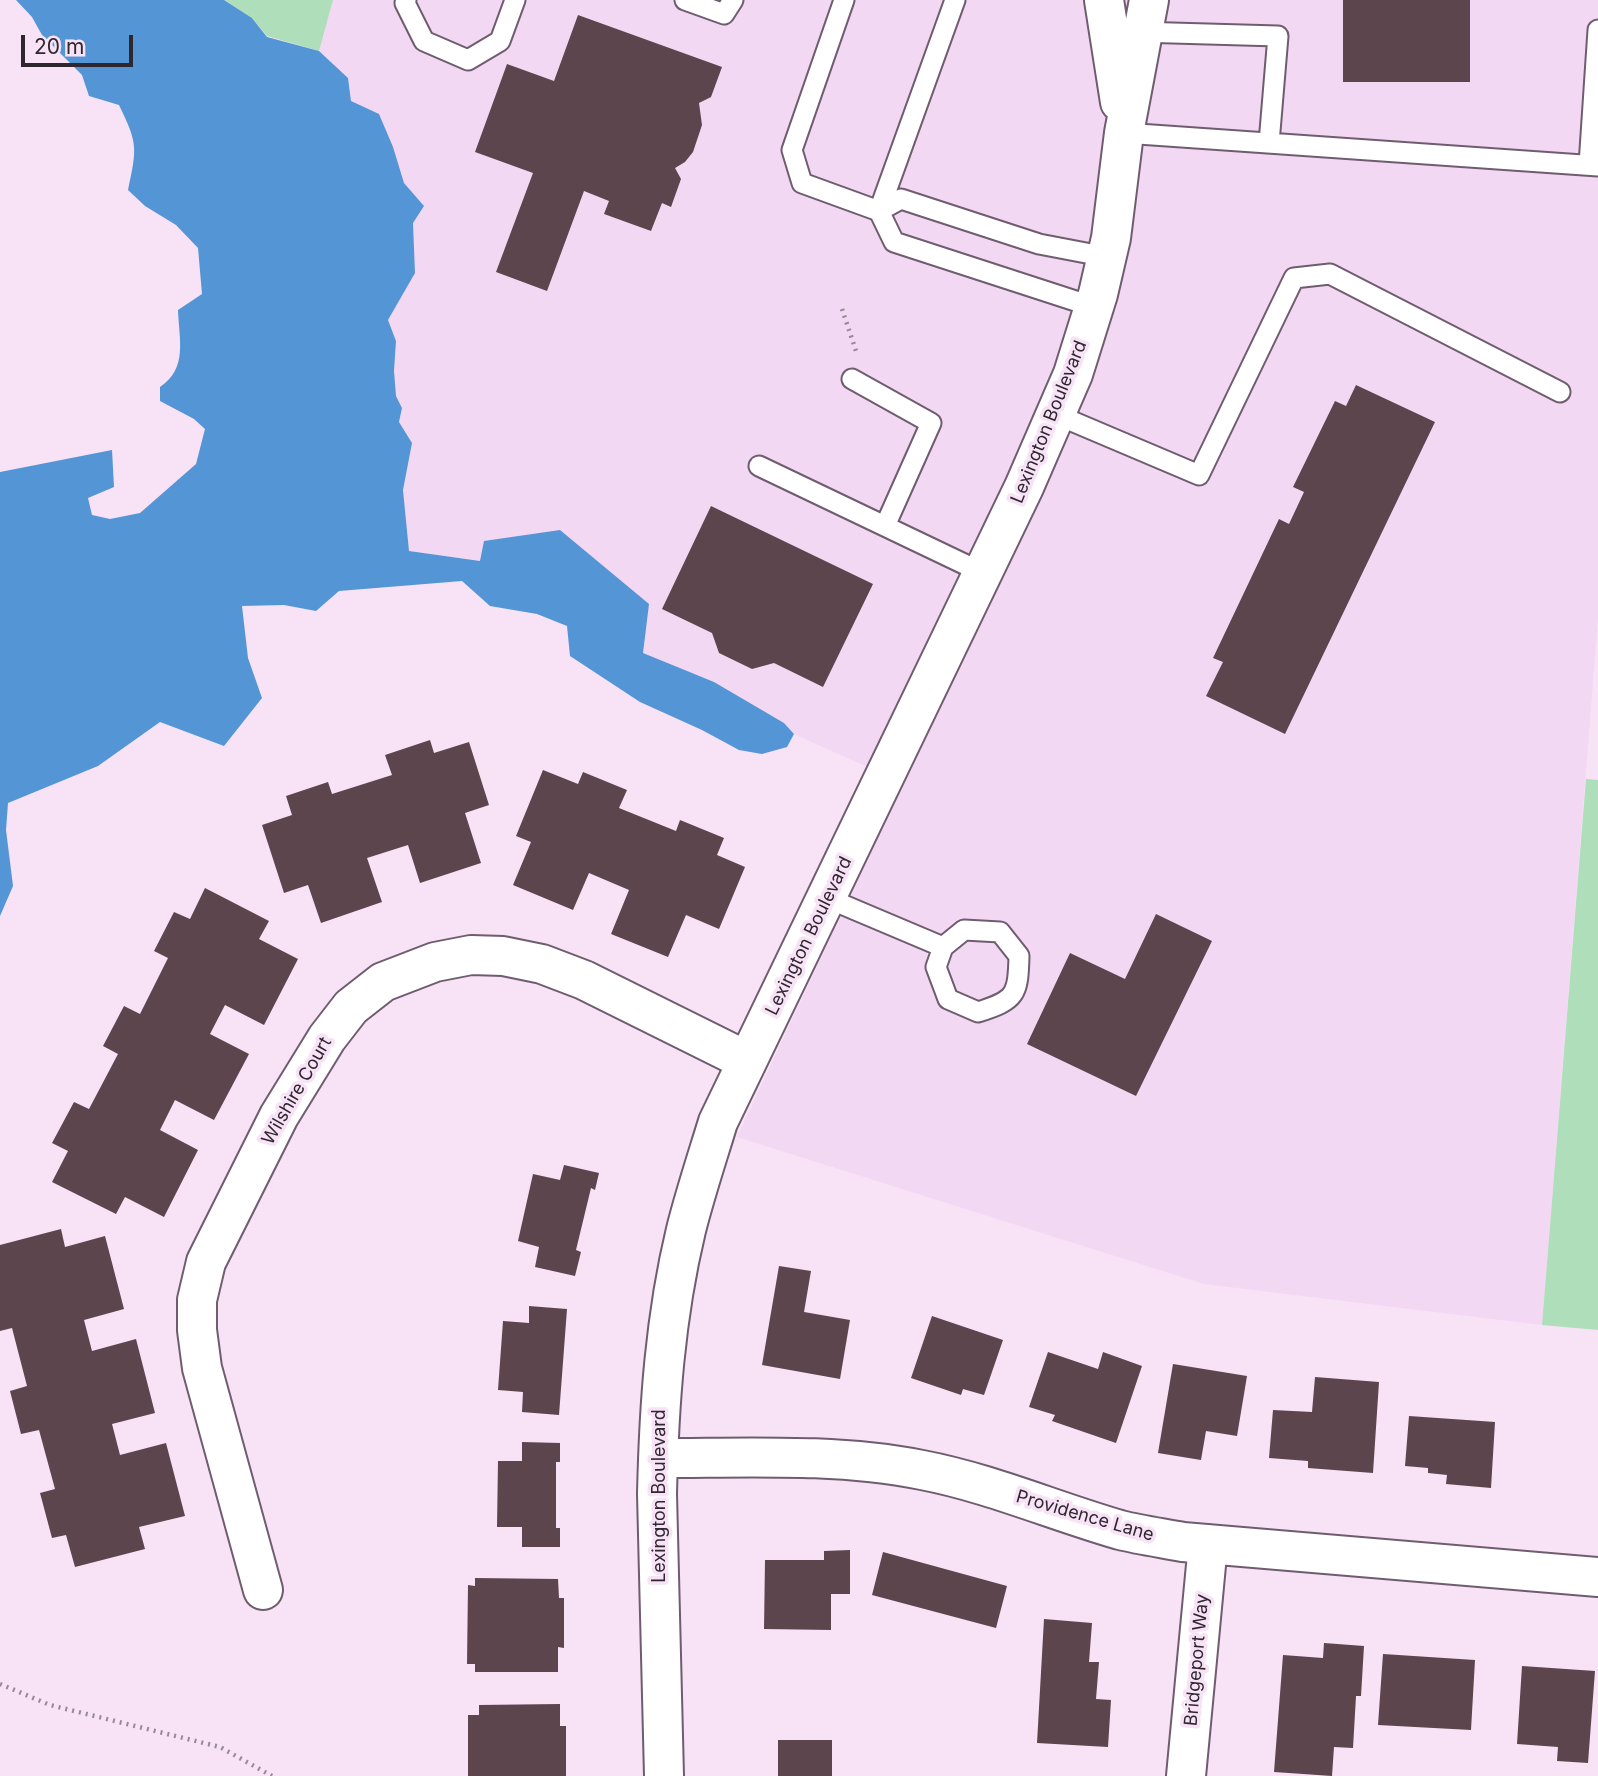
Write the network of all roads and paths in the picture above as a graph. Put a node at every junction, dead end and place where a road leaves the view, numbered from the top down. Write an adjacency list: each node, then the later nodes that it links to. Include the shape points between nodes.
1 (406, 0): 2 (lane, via 424,41 468,60 500,41)
2 (515, 0)
3 (685, 0): 4 (lane, via 723,14)
4 (733, 0)
5 (844, 0): 12 (lane, via 792,150 802,183)
6 (955, 0): 12 (lane)
7 (1126, 16): 9 (street, Lexington Boulevard); 10 (lane, via 1278,36)
8 (1598, 30): 11 (lane)
9 (1124, 133): 10 (lane); 13 (street, Lexington Boulevard)
10 (1269, 143): 11 (lane)
11 (1593, 166)
12 (879, 211): 13 (lane, via 901,200 1039,244); 14 (lane, via 894,242)
13 (1107, 257): 14 (street, Lexington Boulevard)
14 (1094, 307): 18 (street, Lexington Boulevard)
15 (842, 309): 16 (path, via 856,351)
16 (852, 379): 20 (lane, via 931,423)
17 (1560, 392): 18 (lane, via 1330,274 1294,278 1199,475)
18 (1055, 414): 21 (street, Lexington Boulevard)
19 (760, 466): 20 (lane)
20 (885, 526): 21 (lane)
21 (983, 573): 22 (street, Lexington Boulevard)
22 (827, 898): 23 (lane); 24 (street, Lexington Boulevard)
23 (943, 947): 23 (lane, via 964,930 1000,932 1019,956 1018,986 1003,1004 978,1012 948,999 936,967)
24 (747, 1061): 25 (street, Lexington Boulevard, via 718,1122 686,1230 667,1336); 28 (street, Wilshire Court, via 584,980 503,956 471,955 423,965 383,982 351,1007 279,1116 205,1262 197,1300 202,1368)
25 (658, 1458): 26 (street, Providence Lane, via 807,1458 911,1468 976,1483 1122,1530); 31 (street, Lexington Boulevard)
26 (1208, 1544): 27 (street, Providence Lane); 32 (street, Bridgeport Way)
27 (1598, 1577)
28 (263, 1590)
29 (0, 1684): 30 (path, via 51,1704 220,1747)
30 (272, 1776)
31 (664, 1776)
32 (1186, 1776)

